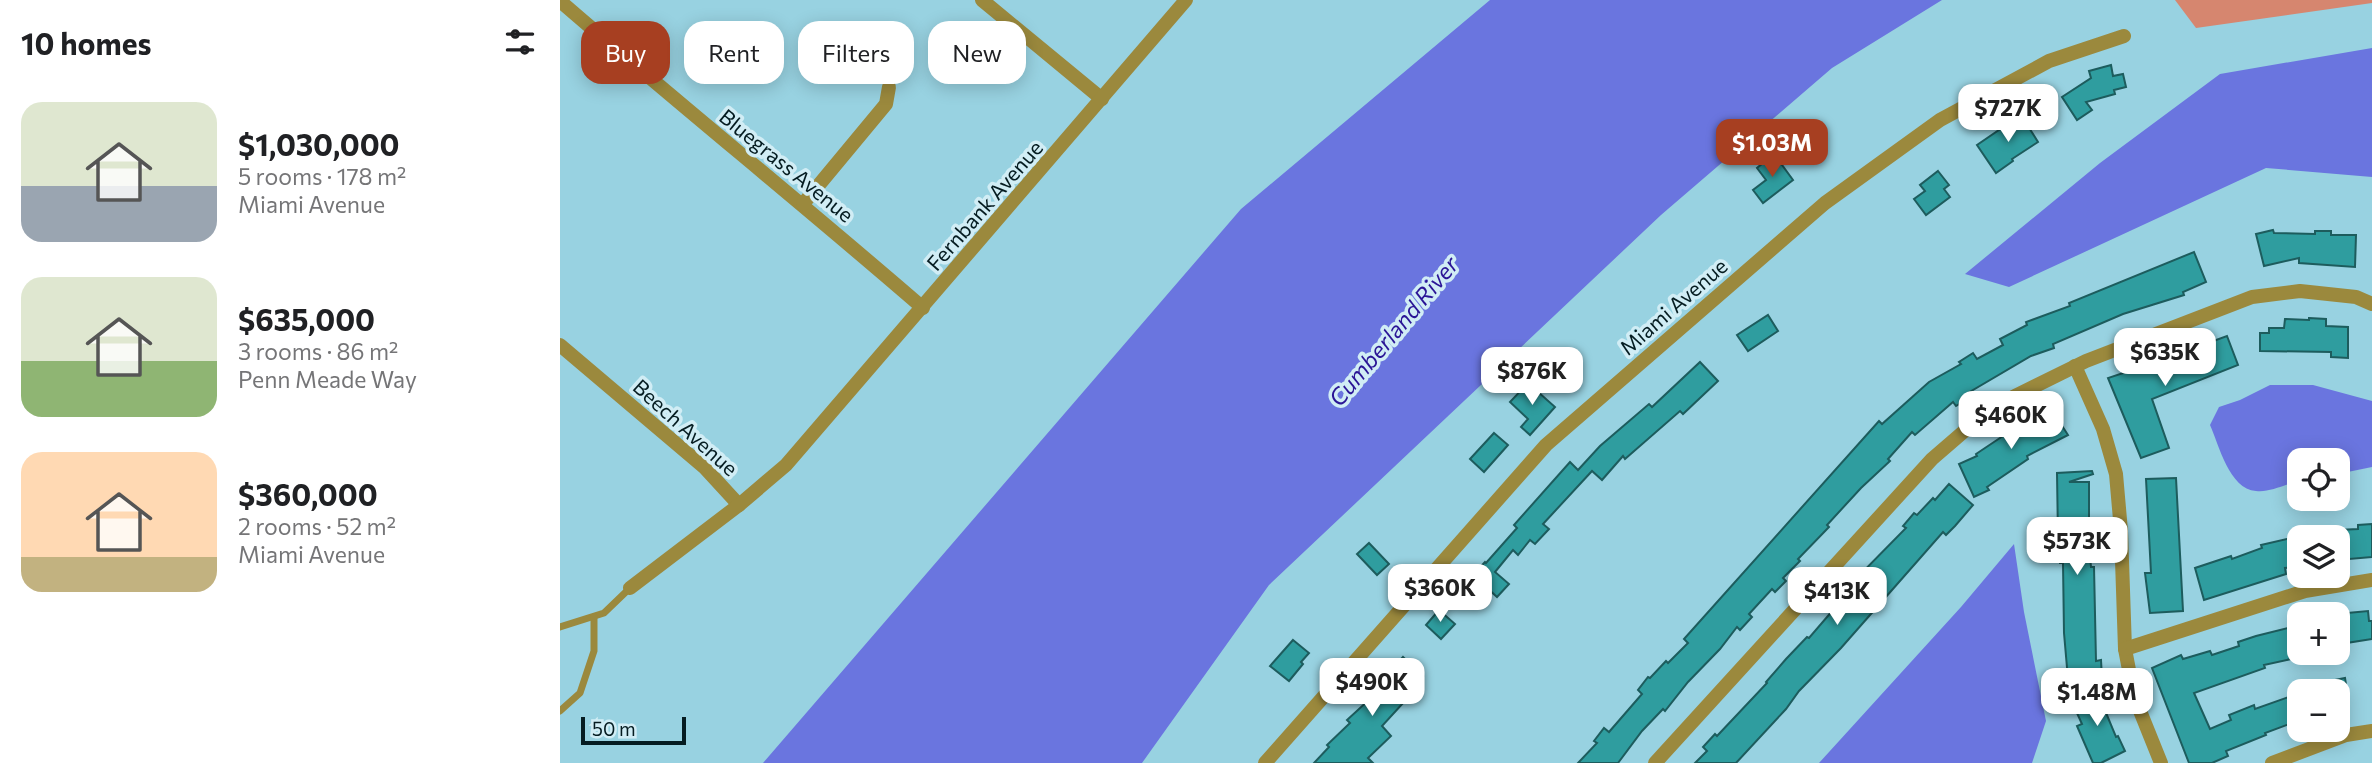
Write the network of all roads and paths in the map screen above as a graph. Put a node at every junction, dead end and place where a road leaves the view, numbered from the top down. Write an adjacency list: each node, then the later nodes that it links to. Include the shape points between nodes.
1 (982, 0): 6 (street)
2 (1186, 0): 6 (street, Fernbank Avenue)
3 (560, 1): 7 (street, Bluegrass Avenue)
4 (2124, 36): 21 (street, Miami Avenue, via 2049,61 1940,120 1825,203 1546,445)
5 (888, 87): 7 (street, via 886,104)
6 (1102, 99): 9 (street, Fernbank Avenue)
7 (803, 204): 9 (street, Bluegrass Avenue)
8 (2372, 304): 11 (street, via 2356,297 2300,291 2252,297)
9 (923, 308): 12 (street, Fernbank Avenue)
10 (560, 345): 13 (street, Beech Avenue, via 705,468)
11 (2075, 366): 18 (street, via 2103,429 2116,474); 22 (street, via 1976,421 1932,459)
12 (811, 436): 13 (street, Beech Avenue)
13 (740, 505): 15 (street)
14 (2372, 580): 18 (street, via 2305,591)
15 (630, 588): 16 (lane)
16 (594, 617): 17 (lane); 19 (lane, via 594,651 580,692)
17 (560, 627)
18 (2125, 649): 23 (street, via 2134,696)
19 (560, 712)
20 (2372, 731): 24 (street, via 2346,735)
21 (1265, 763)
22 (1655, 763)
23 (2161, 763)
24 (2272, 763)

